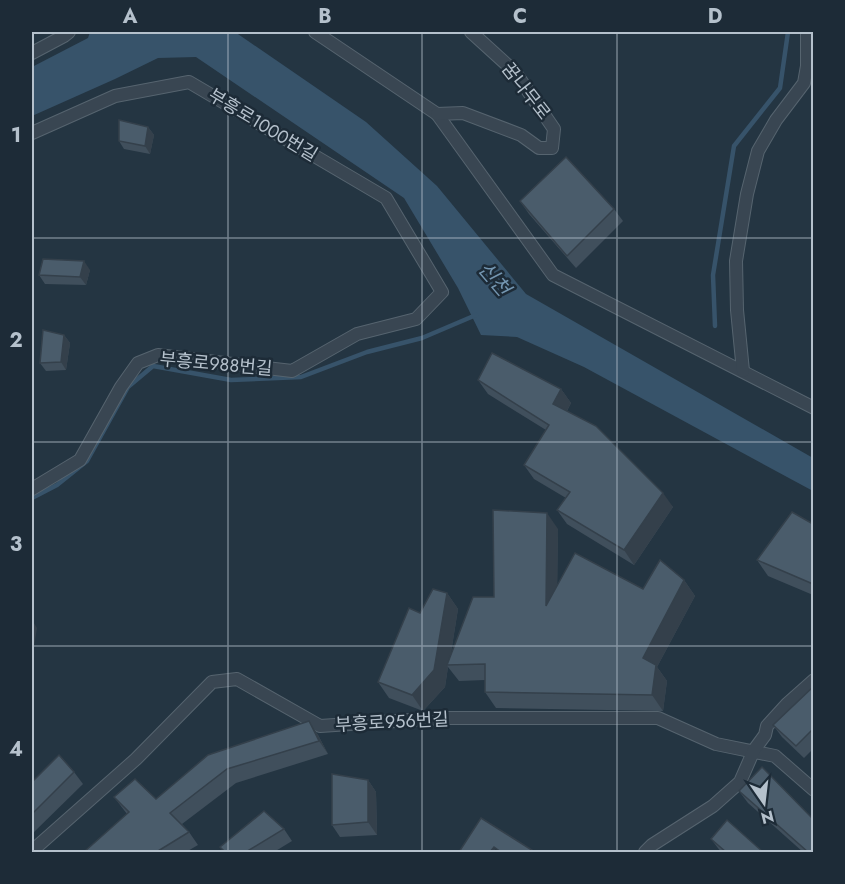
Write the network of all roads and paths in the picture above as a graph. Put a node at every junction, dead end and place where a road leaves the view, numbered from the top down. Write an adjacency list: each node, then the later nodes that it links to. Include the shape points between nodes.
1 (69, 32): 5 (street)
2 (315, 32): 6 (street)
3 (471, 32): 6 (street, 꿈나무로, via 522,81 554,129 552,148 539,148 521,135 464,113)
4 (807, 32): 9 (street, via 804,83 758,151 747,194 736,261)
5 (32, 53)
6 (437, 114): 9 (street, via 553,275)
7 (32, 133): 8 (street, 부흥로1000번길, via 115,96 189,82 386,198)
8 (442, 292): 11 (street, 부흥로988번길, via 416,319 357,334 292,371 158,355 138,363 80,460)
9 (743, 371): 10 (street)
10 (813, 408)
11 (32, 489)
12 (813, 680): 13 (street, via 767,726)
13 (754, 750): 14 (street, 부흥로956번길, via 775,756); 15 (street, 부흥로956번길, via 716,744 658,718 474,718 320,726 237,679 212,682 135,759); 16 (street, via 740,782 713,806)
14 (813, 790)
15 (32, 851)
16 (645, 852)

